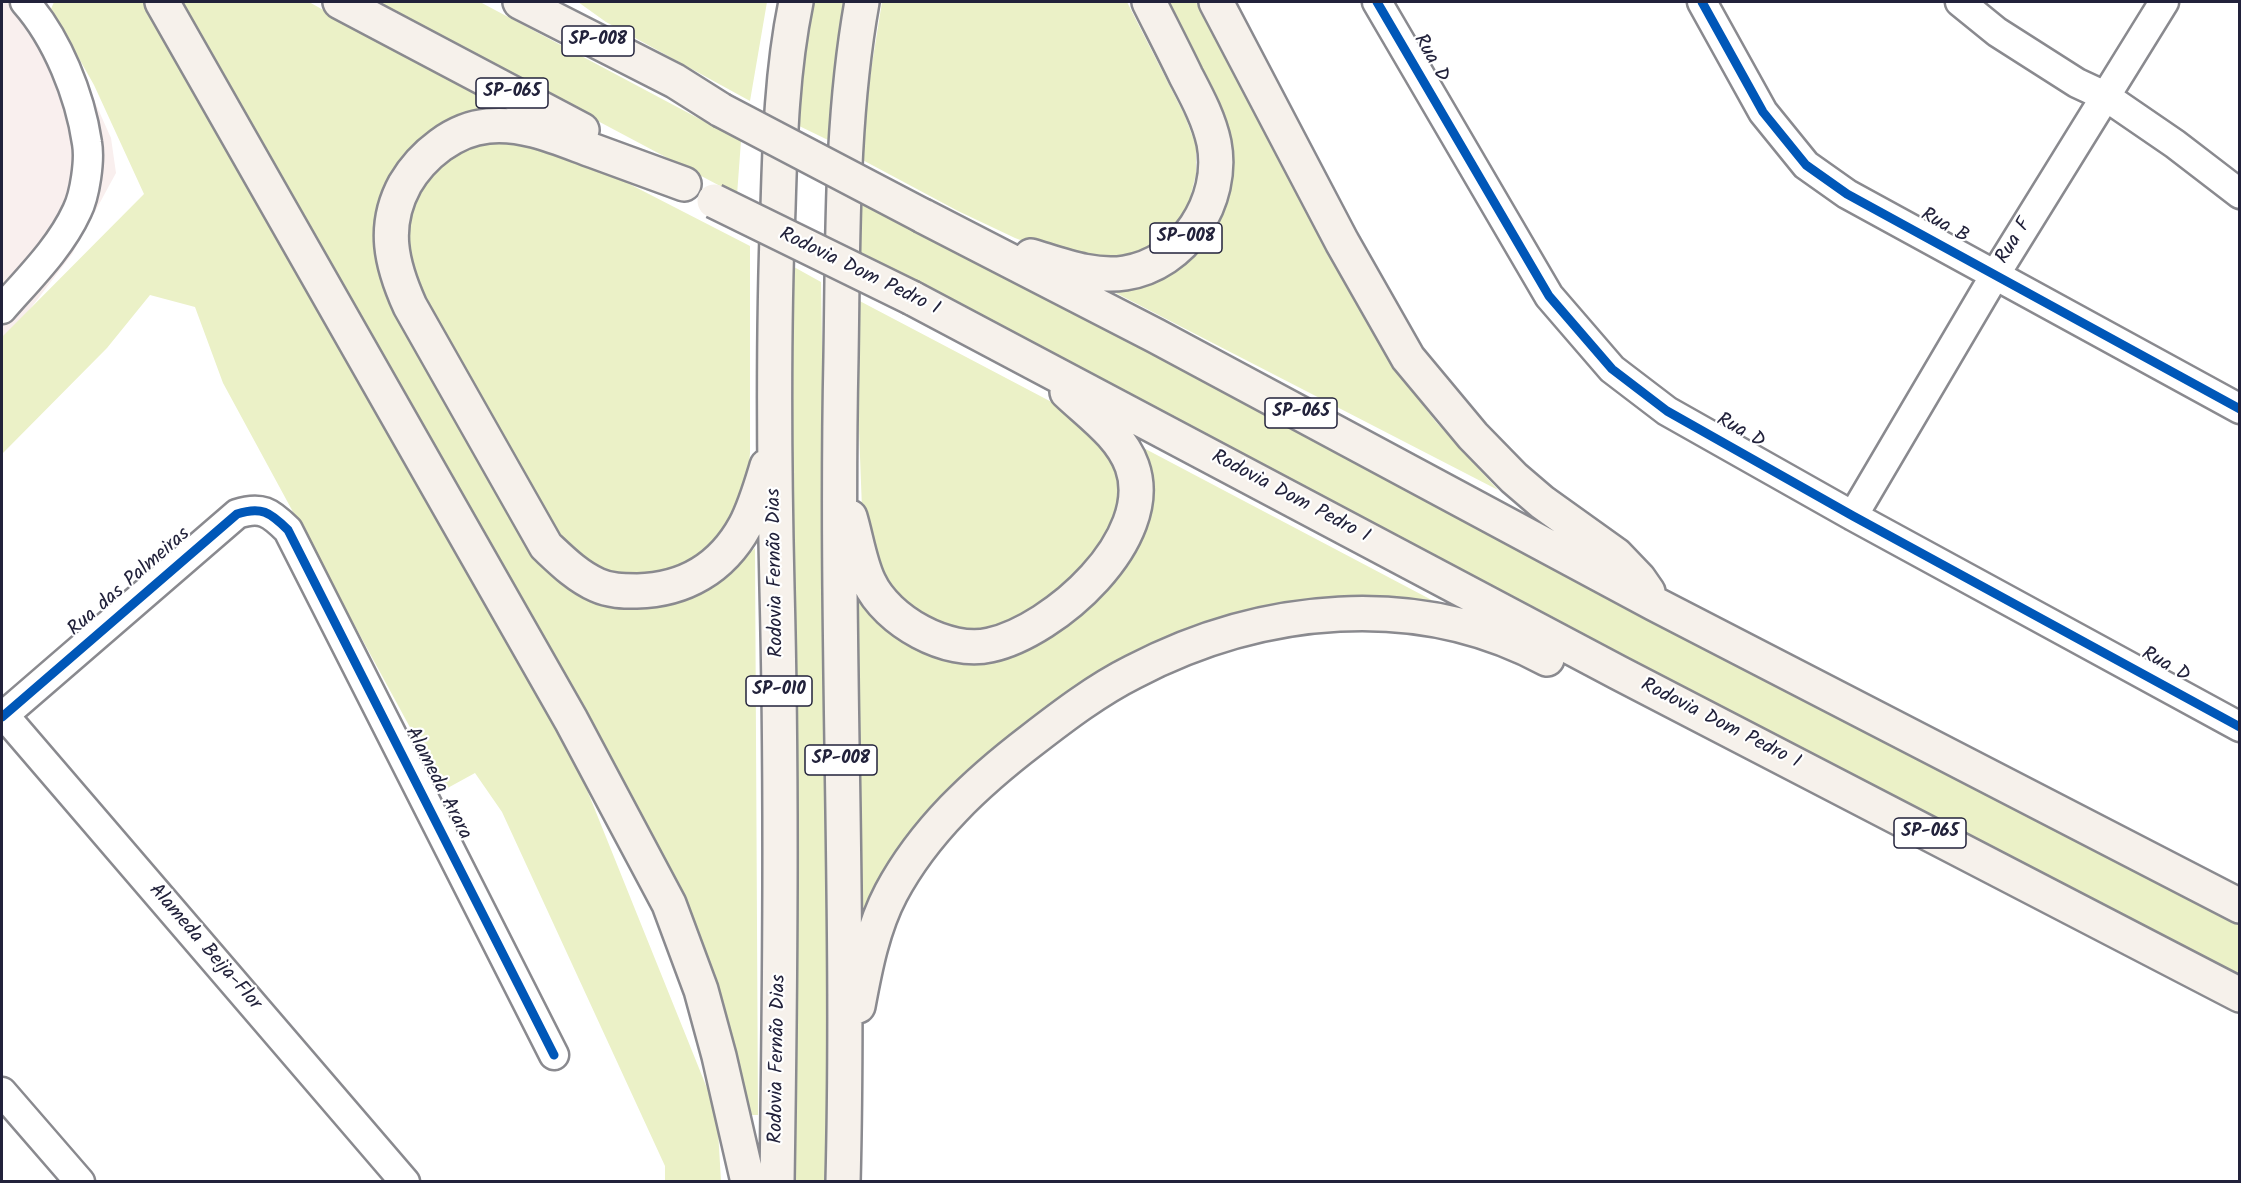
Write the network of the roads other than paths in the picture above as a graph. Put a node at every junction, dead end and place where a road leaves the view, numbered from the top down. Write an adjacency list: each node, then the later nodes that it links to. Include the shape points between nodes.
1 (25, 2): 22 (street, via 37,15 70,76 88,145 86,177 78,210 55,248)
2 (162, 2): 40 (highway, via 571,720 669,904 719,1056)
3 (340, 2): 18 (highway, Rodovia Dom Pedro I / SP-065)
4 (520, 2): 16 (highway, SP-008)
5 (562, 2): 16 (highway)
6 (790, 2): 15 (highway)
7 (796, 2): 15 (highway, Rodovia Fernão Dias / SP-010)
8 (1149, 2): 20 (highway, SP-008, via 1204,111 1214,143 1216,170 1210,202 1195,229 1176,249 1152,265 1125,273 1094,273)
9 (1216, 2): 29 (highway, via 1342,242 1408,358 1514,478 1616,555 1639,579)
10 (1701, 2): 21 (street, Rua B, via 1762,112 1806,165 1847,194)
11 (1960, 2): 17 (street, via 1997,32 2077,83)
12 (2164, 2): 17 (street, Rua F)
13 (1387, 6): 27 (street, Rua D, via 1549,296 1612,369 1667,411)
14 (862, 7): 26 (highway, SP-008, via 845,135)
15 (789, 38): 25 (highway, Rodovia Fernão Dias / SP-010, via 782,103 774,290)
16 (675, 81): 20 (highway, SP-008, bridge, via 721,110)
17 (2105, 96): 19 (street); 21 (street, Rua F)
18 (684, 184): 23 (highway, Rodovia Dom Pedro I / SP-065, bridge); 25 (highway, via 543,132 488,126 468,130 427,155 400,193 392,219 390,249 397,279 546,546 574,572 597,585 618,591 651,591 673,587 714,565 745,526)
19 (2240, 194)
20 (933, 222): 29 (highway, SP-065, via 1156,336)
21 (1995, 275): 24 (street, Rua B); 27 (street, Rua F)
22 (2, 309)
23 (1035, 362): 26 (highway, via 1119,441 1132,466 1136,492 1132,519 1101,572 1082,592 1026,632 989,646 953,645 919,632 888,610 869,582 850,515); 30 (highway, Rodovia Dom Pedro I / SP-065)
24 (2240, 409)
25 (774, 444): 41 (highway, Rodovia Fernão Dias / SP-010, via 780,729)
26 (839, 446): 36 (highway, SP-008)
27 (1853, 516): 32 (street, Rua D)
28 (288, 530): 31 (street, Rua das Palmeiras, via 264,511 237,514); 35 (street, Alameda Arara)
29 (1655, 604): 33 (highway, SP-065)
30 (1619, 673): 34 (highway, Rodovia Dom Pedro I / SP-065); 36 (highway, via 1584,670 1549,660 1485,631 1386,614 1283,619 1193,645 1131,672 1009,758 934,830 891,893 875,933)
31 (3, 716): 39 (street, Alameda Beija-Flor)
32 (2240, 727)
33 (2240, 906)
34 (2240, 994)
35 (554, 1055)
36 (845, 1074): 42 (highway, SP-008)
37 (2, 1092): 38 (street)
38 (80, 1182)
39 (405, 1182)
40 (748, 1182)
41 (777, 1182)
42 (843, 1182)

